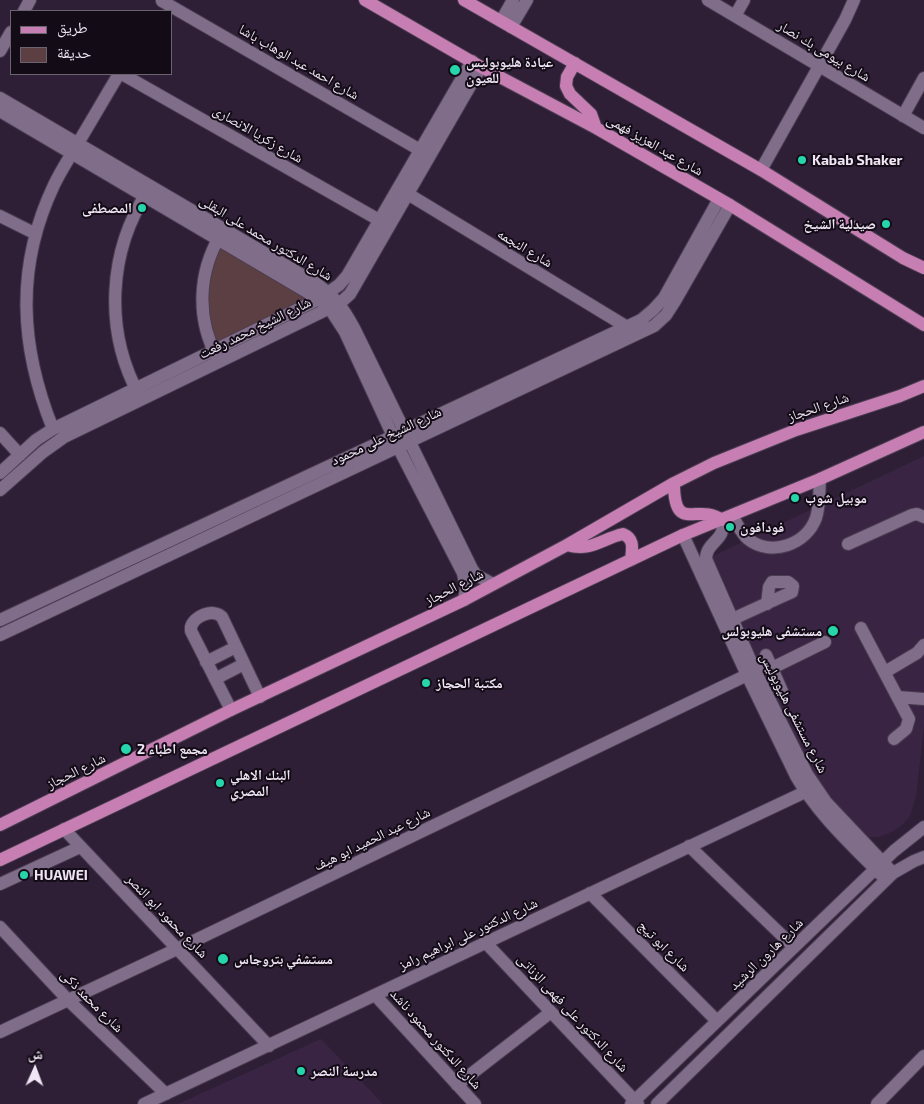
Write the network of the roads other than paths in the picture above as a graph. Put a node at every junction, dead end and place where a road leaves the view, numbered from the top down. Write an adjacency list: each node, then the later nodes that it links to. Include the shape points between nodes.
1 (365, 0): 14 (main road, شارع عبد العزيز فهمى)
2 (464, 0): 10 (main road)
3 (513, 0): 10 (street)
4 (527, 0): 10 (street)
5 (708, 0): 9 (street, شارع بيومى بك نصار)
6 (744, 0): 9 (street)
7 (854, 0): 15 (street)
8 (172, 11): 25 (street, شارع احمد عبد الوهاب باشا)
9 (735, 16): 15 (street, شارع بيومى بك نصار)
10 (506, 24): 13 (main road)
11 (10, 34): 12 (street)
12 (0, 51)
13 (575, 63): 22 (main road, via 566,86 591,114); 26 (main road)
14 (476, 64): 22 (main road, شارع عبد العزيز فهمى); 25 (street, شارع الشيخ محمد رفعت); 28 (street, شارع الشيخ محمد رفعت)
15 (819, 66): 21 (street, شارع بيومى بك نصار); 26 (street)
16 (120, 75): 24 (street)
17 (123, 75): 31 (street, شارع زكريا الانصارى)
18 (924, 78): 21 (street)
19 (0, 98): 24 (street, شارع الدكتور محمد على البقلى)
20 (0, 111): 24 (street, شارع الدكتور محمد على البقلى)
21 (903, 116): 23 (street, شارع بيومى بك نصار)
22 (596, 128): 29 (main road, شارع عبد العزيز فهمى)
23 (924, 128)
24 (75, 148): 27 (street, شارع الدكتور محمد على البقلى); 32 (street, via 51,192)
25 (420, 150): 31 (street, شارع الشيخ محمد رفعت)
26 (761, 170): 34 (main road)
27 (148, 191): 33 (street, شارع الدكتور محمد على البقلى); 43 (street, via 125,237 116,288 116,325 120,347)
28 (408, 194): 36 (street, شارع الشيخ محمد رفعت, via 350,294); 40 (street, شارع النجمه)
29 (725, 202): 37 (main road, شارع عبد العزيز فهمى); 40 (street, شارع الشيخ على محمود, via 664,298 641,320); 47 (street, شارع الشيخ على محمود, via 675,301 654,326)
30 (0, 216): 32 (street)
31 (379, 220): 35 (street, شارع الشيخ محمد رفعت, via 347,276)
32 (36, 234): 44 (street, via 27,290 28,338 34,375)
33 (221, 234): 35 (street, شارع الدكتور محمد على البقلى); 41 (street, via 205,270 202,295 204,319)
34 (924, 269)
35 (324, 296): 36 (street, شارع الدكتور محمد على البقلى); 41 (street, شارع الشيخ محمد رفعت)
36 (335, 306): 41 (street, شارع الشيخ محمد رفعت); 47 (street, شارع الدكتور محمد على البقلى, via 345,332)
37 (904, 311): 38 (main road); 39 (main road, شارع عبد العزيز فهمى)
38 (924, 316)
39 (924, 324)
40 (627, 327): 47 (street, شارع الشيخ على محمود)
41 (217, 356): 43 (street, شارع الشيخ محمد رفعت)
42 (924, 386): 51 (main road, شارع الحجاز, via 754,446)
43 (138, 394): 44 (street, شارع الشيخ محمد رفعت); 52 (street, شارع الشيخ محمد رفعت, via 53,444)
44 (53, 429): 48 (street, شارع الشيخ محمد رفعت)
45 (924, 432): 50 (main road)
46 (0, 433): 48 (street)
47 (401, 439): 59 (street, شارع الدكتور محمد على البقلى, via 472,569 476,575); 60 (street, شارع الدكتور محمد على البقلى, via 463,574); 62 (street, شارع الشيخ على محمود); 65 (street, شارع الشيخ على محمود)
48 (20, 455): 49 (street, شارع الشيخ محمد رفعت)
49 (0, 473)
50 (820, 479): 54 (main road); 54 (street, via 816,517 811,528 793,544 769,548 758,544)
51 (674, 483): 54 (main road, via 675,502 680,511); 57 (main road, شارع الحجاز)
52 (0, 490)
53 (924, 517): 56 (street, via 912,515)
54 (727, 518): 55 (main road); 63 (street, شارع مستشفى هليوبوليس, via 722,535 708,548 706,559)
55 (683, 535): 58 (main road); 73 (street, شارع مستشفى هليوبوليس)
56 (848, 544)
57 (567, 546): 58 (main road, via 586,548 623,534 632,542); 59 (main road, شارع الحجاز)
58 (631, 560): 84 (main road)
59 (494, 584): 60 (main road, شارع الحجاز)
60 (464, 600): 76 (main road, شارع الحجاز)
61 (767, 604): 63 (street)
62 (0, 620)
63 (733, 620): 73 (street, شارع مستشفى هليوبوليس)
64 (862, 628): 72 (street)
65 (0, 635)
66 (825, 642): 70 (street, شارع عبد الحميد ابو هيف)
67 (924, 644): 72 (street, via 917,653)
68 (236, 647): 69 (street); 69 (street, via 219,614 211,612 195,619 191,631); 71 (street)
69 (206, 662): 74 (street)
70 (769, 662): 73 (street, شارع عبد الحميد ابو هيف); 75 (street)
71 (244, 664): 74 (street); 76 (street)
72 (886, 672): 77 (street)
73 (751, 673): 81 (street, شارع مستشفى هليوبوليس); 89 (street, شارع مستشفى هليوبوليس, via 816,788); 96 (street, شارع عبد الحميد ابو هيف)
74 (215, 679): 79 (street)
75 (782, 690)
76 (260, 697): 79 (main road, شارع الحجاز)
77 (898, 697): 78 (street); 80 (street, via 909,718 906,729)
78 (924, 699)
79 (231, 710): 82 (main road, شارع الحجاز)
80 (894, 739)
81 (805, 792): 85 (street, شارع الدكتور على ابراهيم رامز); 89 (street, شارع مستشفى هليوبوليس, via 825,818)
82 (0, 825)
83 (924, 827): 89 (street, شارع هارون الرشيد)
84 (64, 829): 86 (street, شارع محمود ابو النصر); 88 (main road)
85 (689, 846): 92 (street, شارع الدكتور على ابراهيم رامز); 95 (street)
86 (80, 847): 91 (street); 96 (street, شارع محمود ابو النصر)
87 (924, 857): 90 (street)
88 (0, 860)
89 (879, 866): 90 (street, شارع مستشفى هليوبوليس); 95 (street, شارع هارون الرشيد)
90 (890, 877): 109 (street)
91 (0, 884)
92 (590, 893): 94 (street, شارع الدكتور على ابراهيم رامز); 100 (street, شارع ابو تيج)
93 (0, 927): 98 (street, شارع محمد ذكى)
94 (485, 942): 97 (street, شارع الدكتور على ابراهيم رامز); 99 (street, شارع الدكتور على فهمى الزناتى)
95 (794, 947): 100 (street, شارع هارون الرشيد)
96 (177, 949): 98 (street, شارع عبد الحميد ابو هيف); 102 (street, شارع محمود ابو النصر)
97 (375, 995): 102 (street, شارع الدكتور على ابراهيم رامز); 104 (street, شارع الدكتور محمود ناشد)
98 (68, 1000): 101 (street, شارع عبد الحميد ابو هيف); 105 (street, شارع محمد ذكى)
99 (551, 1012): 104 (street); 106 (street, شارع الدكتور على فهمى الزناتى)
100 (717, 1021): 106 (street, شارع هارون الرشيد)
101 (0, 1032)
102 (269, 1046): 105 (street, شارع الدكتور على ابراهيم رامز)
103 (924, 1056): 110 (street)
104 (457, 1085): 108 (street, شارع الدكتور محمود ناشد)
105 (166, 1094): 107 (street, شارع الدكتور على ابراهيم رامز)
106 (635, 1103)
107 (144, 1104)
108 (475, 1104)
109 (656, 1104)
110 (877, 1104)

